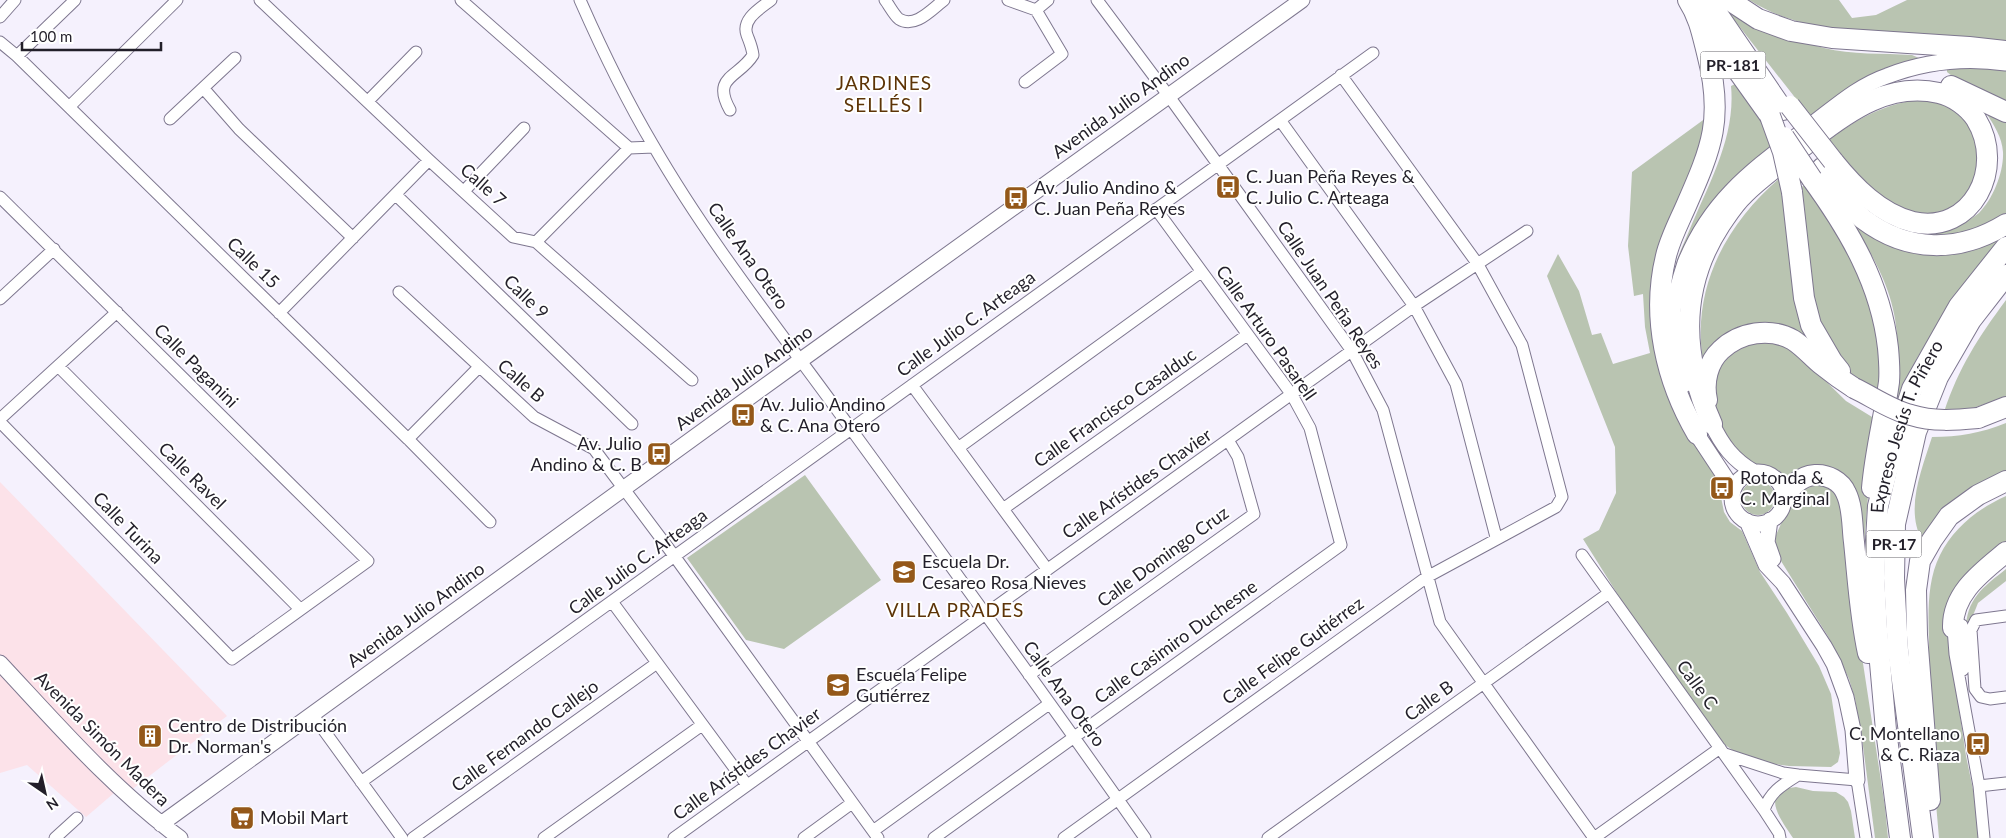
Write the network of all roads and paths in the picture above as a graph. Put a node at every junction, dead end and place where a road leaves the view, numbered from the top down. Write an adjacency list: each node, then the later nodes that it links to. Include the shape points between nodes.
1 (15, 0): 17 (street)
2 (75, 0): 22 (street)
3 (177, 0): 30 (street)
4 (260, 0): 29 (street, Calle 7)
5 (461, 0): 39 (street)
6 (580, 0): 38 (street, Calle Ana Otero, via 611,70)
7 (771, 0): 15 (street)
8 (885, 0): 9 (street, via 899,19 907,21 918,20)
9 (944, 0)
10 (1008, 0): 16 (street)
11 (1048, 0): 16 (street)
12 (1097, 0): 28 (street, Calle Juan Peña Reyes)
13 (1302, 0): 28 (street, Avenida Julio Andino)
14 (1706, 3): 19 (highway, via 1791,31 1832,38); 32 (highway, PR-181); 74 (highway, via 1715,123 1709,151 1666,255 1660,290 1664,353 1671,378 1688,418)
15 (756, 5): 31 (street, via 746,29 753,55 728,77 723,88)
16 (1036, 10): 26 (street, via 1062,54)
17 (0, 17)
18 (0, 42): 22 (street, Calle 15)
19 (2006, 51)
20 (416, 52): 29 (street)
21 (1373, 53): 25 (street, Calle Julio C. Arteaga)
22 (17, 56): 30 (street, Calle 15)
23 (235, 58): 27 (street)
24 (2006, 63): 36 (street, via 1942,61 1911,68 1855,92)
25 (1341, 75): 35 (street, Calle Julio C. Arteaga); 53 (street)
26 (1025, 82)
27 (204, 89): 34 (street); 49 (street, via 239,129)
28 (1168, 95): 41 (street, Calle Juan Peña Reyes); 63 (street, Avenida Julio Andino)
29 (368, 101): 40 (street, Calle 7)
30 (69, 107): 60 (street, Calle 15)
31 (730, 110)
32 (1781, 111): 42 (highway, bridge); 42 (highway, bridge); 68 (highway, bridge, via 1783,152 1792,192 1804,298 1811,325 1832,361)
33 (2006, 112): 36 (highway, via 1947,84 1899,82 1870,91)
34 (170, 119)
35 (1280, 120): 41 (street, Calle Julio C. Arteaga); 58 (street)
36 (1811, 125): 74 (street, via 1742,179 1724,198 1707,220 1685,264 1673,311 1679,367)
37 (524, 128): 43 (street)
38 (654, 147): 39 (street); 63 (street, Calle Ana Otero)
39 (629, 148): 50 (street)
40 (429, 160): 43 (street, Calle 7); 44 (street)
41 (1218, 164): 46 (street, Calle Julio C. Arteaga); 62 (street, Calle Juan Peña Reyes)
42 (1822, 169): 47 (highway, via 1847,203 1863,218 1889,235 1907,241 1942,247 1955,245); 74 (highway, via 1847,179 1881,208 1897,217 1933,223 1963,212 1975,200 1989,175 1990,157 1982,127 1956,100 1928,91 1888,94 1861,104 1832,123 1742,195 1707,247 1694,287 1689,317 1689,349 1702,403); 95 (highway, via 1866,266 1885,323 1889,381 1878,437 1869,519)
43 (464, 191): 50 (street, Calle 7, via 514,236)
44 (396, 195): 49 (street); 72 (street, Calle 9)
45 (0, 197): 52 (street, Calle Paganini)
46 (1156, 209): 54 (street, Calle Arturo Pasarell); 67 (street, Calle Julio C. Arteaga)
47 (2006, 224)
48 (1526, 231): 53 (street, Calle Arístides Chavier)
49 (353, 238): 60 (street)
50 (536, 242): 66 (street, Calle 7)
51 (2006, 247): 95 (highway, Expreso Jesús T. Piñero / PR-17, via 1959,306 1912,389 1878,506)
52 (54, 249): 57 (street); 59 (street, Calle Paganini)
53 (1477, 264): 58 (street, Calle Arístides Chavier); 88 (street, Calle Felipe Gutiérrez, via 1522,345 1562,497 1556,507)
54 (1201, 272): 61 (street, Calle Arturo Pasarell); 77 (street)
55 (2006, 275): 144 (highway, Expreso Jesús T. Piñero / PR-17, via 1971,320 1938,377 1916,432 1895,524 1898,650)
56 (399, 292): 65 (street, Calle B)
57 (0, 299)
58 (1414, 306): 62 (street, Calle Arístides Chavier); 88 (street, via 1456,384)
59 (116, 312): 64 (street); 100 (street, Calle Paganini, via 368,560)
60 (279, 313): 75 (street, Calle 15)
61 (1247, 335): 69 (street, Calle Arturo Pasarell); 84 (street, Calle Francisco Casalduc)
62 (1352, 351): 69 (street, Calle Arístides Chavier); 96 (street, Calle Juan Peña Reyes, via 1383,410)
63 (801, 360): 73 (street, Calle Ana Otero); 80 (street, Avenida Julio Andino)
64 (59, 366): 71 (street); 100 (street, Calle Ravel)
65 (479, 367): 75 (street); 80 (street, Calle B, via 534,417 594,449)
66 (692, 380)
67 (912, 385): 73 (street, Calle Julio C. Arteaga); 77 (street)
68 (1854, 388): 70 (highway, bridge, via 1912,416 1953,420 1978,418); 74 (highway, via 1785,336 1748,334 1732,341 1712,360 1705,386)
69 (1292, 395): 76 (street, Calle Arístides Chavier); 89 (street, Calle Arturo Pasarell, via 1310,428)
70 (2006, 407)
71 (0, 420): 100 (street, Calle Turina, via 232,659)
72 (632, 424)
73 (851, 428): 92 (street, Calle Julio C. Arteaga); 101 (street, Calle Ana Otero)
74 (1704, 429): 78 (street, via 1737,462); 81 (street)
75 (408, 439): 87 (street, Calle 15)
76 (1228, 440): 94 (street, Calle Arístides Chavier); 107 (street, Calle Domingo Cruz, via 1238,457 1254,514)
77 (958, 448): 84 (street)
78 (1754, 472): 81 (street, via 1743,476); 83 (street, via 1774,478 1781,487)
79 (2006, 481): 104 (highway, via 1961,506 1949,516 1932,540 1920,562 1916,590)
80 (624, 489): 92 (street, Calle B); 111 (street, Avenida Julio Andino)
81 (1734, 489): 86 (street, via 1733,504)
82 (2006, 490): 104 (highway, via 1975,503 1952,521 1937,541 1924,573)
83 (1783, 500): 85 (street, via 1779,512); 113 (highway, via 1798,481 1815,475 1833,479 1846,492 1862,627)
84 (1003, 509): 94 (street)
85 (1770, 520): 86 (street); 97 (street, via 1768,549)
86 (1747, 521): 97 (street, via 1766,565)
87 (490, 522)
88 (1496, 538): 96 (street, Calle Felipe Gutiérrez)
89 (1341, 545): 114 (street, Calle Casimiro Duchesne)
90 (2006, 552): 103 (highway, via 1971,582 1960,597)
91 (1582, 555): 98 (street, Calle C)
92 (675, 557): 99 (street, Calle Julio C. Arteaga); 115 (street, Calle B)
93 (2006, 562): 103 (highway, via 1972,592 1964,608)
94 (1046, 569): 101 (street, Calle Arístides Chavier)
95 (1874, 575): 113 (highway, Expreso Jesús T. Piñero / PR-17)
96 (1427, 577): 108 (street, Calle Juan Peña Reyes, via 1440,622); 123 (street, Calle Felipe Gutiérrez)
97 (1783, 583): 118 (street, via 1834,664 1846,697)
98 (1609, 593): 108 (street, Calle B); 116 (street, Calle C)
99 (613, 602): 105 (street); 119 (street, Calle Julio C. Arteaga)
100 (300, 609)
101 (984, 614): 107 (street, Calle Ana Otero); 115 (street, Calle Arístides Chavier)
102 (2006, 616): 103 (street)
103 (1964, 624): 109 (street, via 1971,630 1975,689 1982,697); 122 (street, via 1955,654)
104 (1917, 635): 145 (highway, via 1930,790)
105 (657, 663): 112 (street); 132 (street, Calle Fernando Callejo)
106 (0, 664): 127 (street, Avenida Simón Madera, via 116,784)
107 (1030, 675): 110 (street, Calle Ana Otero)
108 (1483, 684): 139 (street, Calle B); 140 (street, Calle Juan Peña Reyes)
109 (2006, 697)
110 (1049, 704): 114 (street, Calle Ana Otero); 128 (street)
111 (312, 714): 119 (street); 127 (street, Avenida Julio Andino)
112 (702, 725): 121 (street); 133 (street)
113 (1886, 730): 143 (highway, Expreso Jesús T. Piñero / PR-17)
114 (1073, 738): 123 (street, Calle Ana Otero); 136 (street, Calle Casimiro Duchesne)
115 (808, 741): 121 (street, Calle Arístides Chavier); 124 (street, Calle B)
116 (1722, 751): 117 (street, via 1783,773); 125 (street, Calle C); 140 (street)
117 (1798, 775): 118 (street); 125 (street, via 1773,792)
118 (1857, 780): 142 (street)
119 (361, 782): 131 (street)
120 (2006, 783): 122 (street)
121 (746, 785): 134 (street, Calle Arístides Chavier)
122 (1979, 786): 146 (street)
123 (1118, 799): 137 (street, Calle Felipe Gutiérrez); 138 (street, Calle Ana Otero)
124 (852, 803): 128 (street, Calle B); 135 (street)
125 (1764, 810): 141 (street, Calle C)
126 (77, 818): 129 (street)
127 (161, 824): 130 (street, Avenida Simón Madera)
128 (875, 835)
129 (55, 838)
130 (180, 838)
131 (402, 838)
132 (414, 838)
133 (544, 838)
134 (674, 838)
135 (804, 838)
136 (934, 838)
137 (1064, 838)
138 (1145, 838)
139 (1268, 838)
140 (1594, 838)
141 (1780, 838)
142 (1866, 838)
143 (1900, 838)
144 (1923, 838)
145 (1930, 838)
146 (1984, 838)

